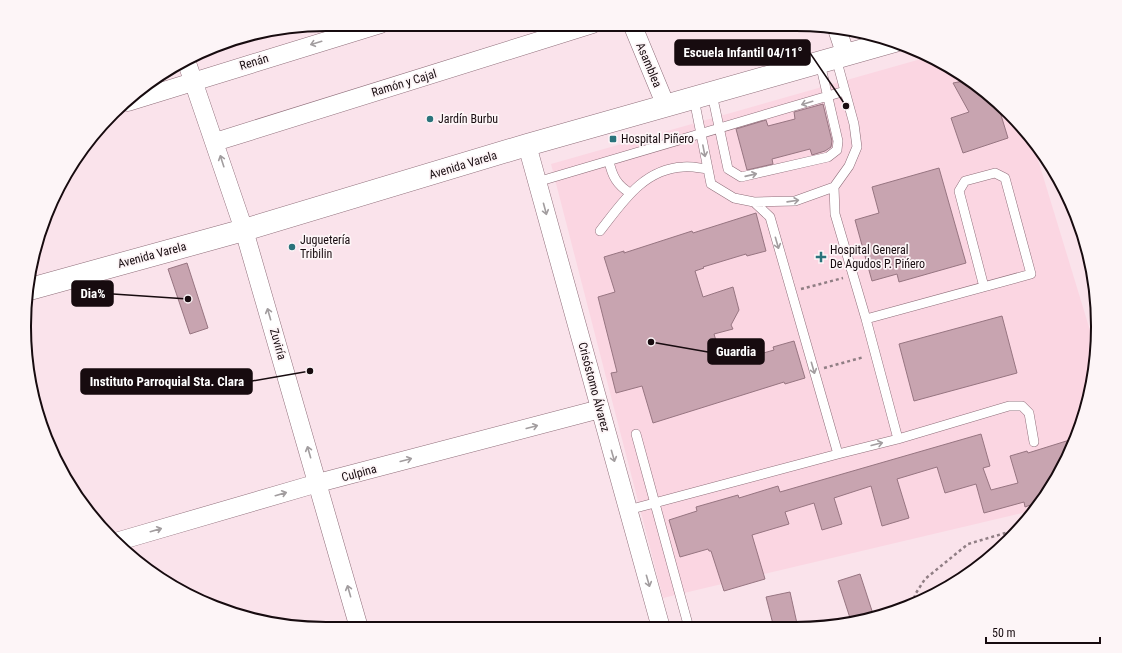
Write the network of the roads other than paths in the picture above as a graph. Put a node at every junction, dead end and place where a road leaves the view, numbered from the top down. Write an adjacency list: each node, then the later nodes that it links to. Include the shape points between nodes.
1 (357, 31): 8 (street, Renán, one-way to 8)
2 (571, 31): 16 (street, Ramón y Cajal)
3 (635, 31): 13 (street, Asamblea)
4 (836, 34): 6 (street)
5 (883, 45): 6 (main road, Avenida Varela)
6 (834, 59): 9 (lane); 10 (main road, Avenida Varela); 11 (lane)
7 (188, 65): 8 (street, Zuviría)
8 (194, 80): 12 (street, Renán); 16 (street, Zuviría)
9 (845, 91): 11 (lane); 21 (lane, via 857,147 849,166)
10 (703, 96): 13 (main road, Avenida Varela); 14 (lane); 15 (lane)
11 (828, 97): 14 (lane, one-way to 14); 14 (lane, one-way to 11, via 728,169 740,178 828,157 837,150 838,141)
12 (139, 98)
13 (666, 106): 17 (main road, Avenida Varela)
14 (719, 129): 15 (lane)
15 (700, 134): 18 (lane); 19 (lane, one-way to 19)
16 (216, 142): 24 (street, Zuviría, one-way to 16)
17 (527, 145): 20 (street, Crisóstomo Álvarez); 24 (main road, Avenida Varela)
18 (609, 161): 20 (lane); 22 (lane, via 614,179 620,187)
19 (707, 169): 22 (lane, via 682,166 660,171 640,183); 23 (lane, via 710,184 734,198)
20 (538, 182): 29 (street, Crisóstomo Álvarez, one-way to 29)
21 (834, 187): 23 (lane, one-way to 21, via 795,201); 28 (lane, via 835,214)
22 (630, 193): 25 (lane)
23 (754, 202): 33 (lane, one-way to 33, via 770,217)
24 (244, 230): 27 (main road, Avenida Varela); 34 (street, Zuviría, one-way to 24)
25 (600, 231)
26 (984, 287): 26 (lane, via 959,191 965,181 995,173 1005,178 1031,274); 28 (lane)
27 (34, 288)
28 (866, 319): 31 (lane)
29 (600, 409): 34 (street, Culpina, one-way to 29); 36 (street, Crisóstomo Álvarez, one-way to 36)
30 (636, 434): 35 (lane)
31 (898, 439): 32 (lane, via 1009,406 1022,406 1029,413); 33 (lane, one-way to 31)
32 (1034, 442)
33 (838, 454): 35 (lane)
34 (318, 483): 37 (street, Culpina, one-way to 34); 38 (street, Zuviría, one-way to 34)
35 (655, 503): 36 (lane); 40 (lane)
36 (628, 510): 39 (street, Crisóstomo Álvarez, one-way to 39)
37 (123, 540)
38 (357, 622)
39 (659, 622)
40 (687, 622)

